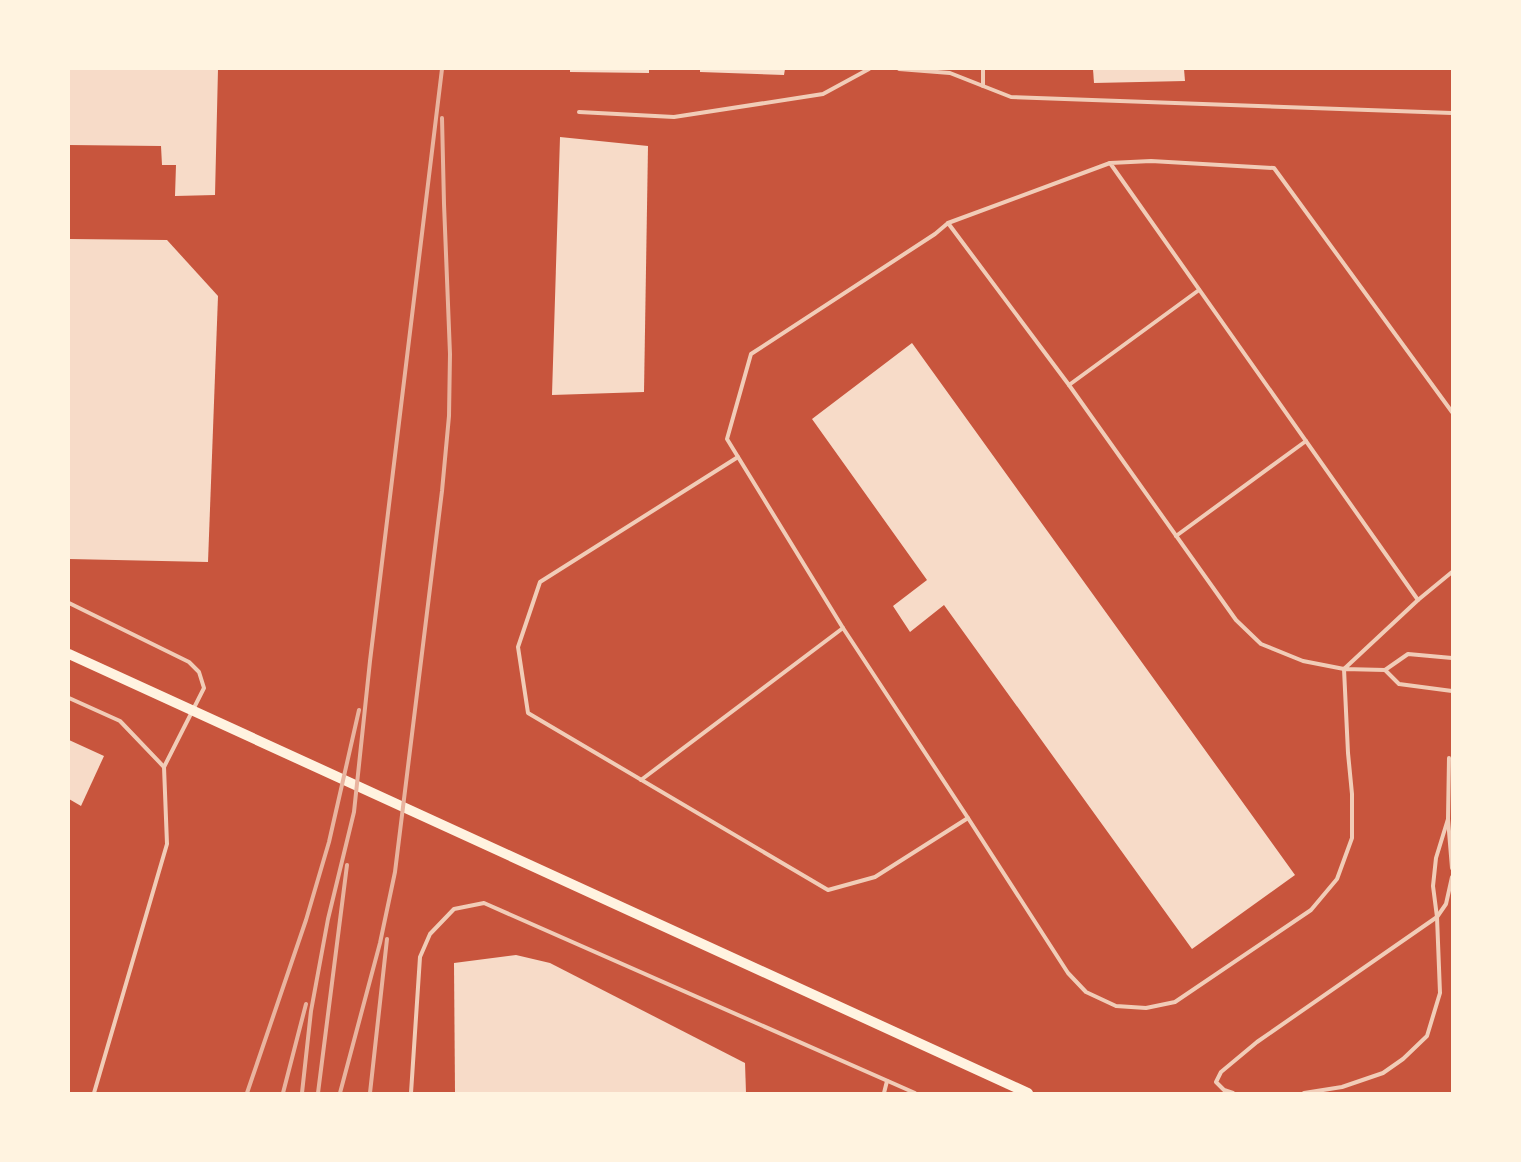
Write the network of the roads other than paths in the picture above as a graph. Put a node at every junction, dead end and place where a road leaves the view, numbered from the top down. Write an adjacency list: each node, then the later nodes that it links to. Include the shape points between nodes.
1 (869, 69): 5 (lane, via 823,94 674,118)
2 (899, 69): 4 (lane, via 950,73)
3 (984, 69): 4 (lane)
4 (984, 86): 6 (lane, via 1011,97)
5 (579, 112)
6 (1452, 113)
7 (1110, 163): 8 (lane); 9 (lane); 11 (lane, via 1152,161 1274,168)
8 (948, 223): 10 (lane); 13 (lane, via 751,354 726,439)
9 (1199, 290): 10 (lane); 12 (lane)
10 (1070, 386): 14 (lane)
11 (1452, 412)
12 (1306, 441): 14 (lane); 16 (lane)
13 (738, 457): 18 (lane); 27 (lane, via 540,582 518,647 528,713)
14 (1176, 536): 21 (lane, via 1236,620 1261,644 1303,661)
15 (1452, 572): 16 (lane)
16 (1418, 600): 21 (lane)
17 (69, 603): 26 (lane, via 189,662 199,672 204,688)
18 (843, 628): 27 (lane); 28 (lane)
19 (69, 654): 38 (main road)
20 (1452, 658): 22 (lane, via 1408,654)
21 (1344, 669): 22 (lane); 28 (lane, via 1352,838 1338,879 1311,910 1175,1002 1146,1008 1116,1006 1086,992 1068,973)
22 (1385, 670): 23 (lane, via 1399,684)
23 (1452, 691)
24 (69, 698): 26 (lane, via 120,721)
25 (1449, 758): 29 (lane)
26 (164, 767): 34 (lane, via 167,844)
27 (641, 780): 28 (lane, via 828,890 874,877)
28 (968, 818)
29 (1450, 819): 30 (lane); 32 (lane, via 1436,858 1433,886)
30 (1452, 868)
31 (1452, 877): 32 (lane, via 1446,904)
32 (1437, 917): 39 (lane, via 1257,1042 1221,1072 1216,1082); 40 (lane, via 1440,993 1427,1036 1383,1073 1342,1087)
33 (886, 1081): 35 (lane, via 484,903 454,909 430,934 420,957); 36 (lane); 37 (lane)
34 (94, 1093)
35 (411, 1093)
36 (884, 1093)
37 (914, 1093)
38 (1028, 1093)
39 (1233, 1093)
40 (1304, 1093)

